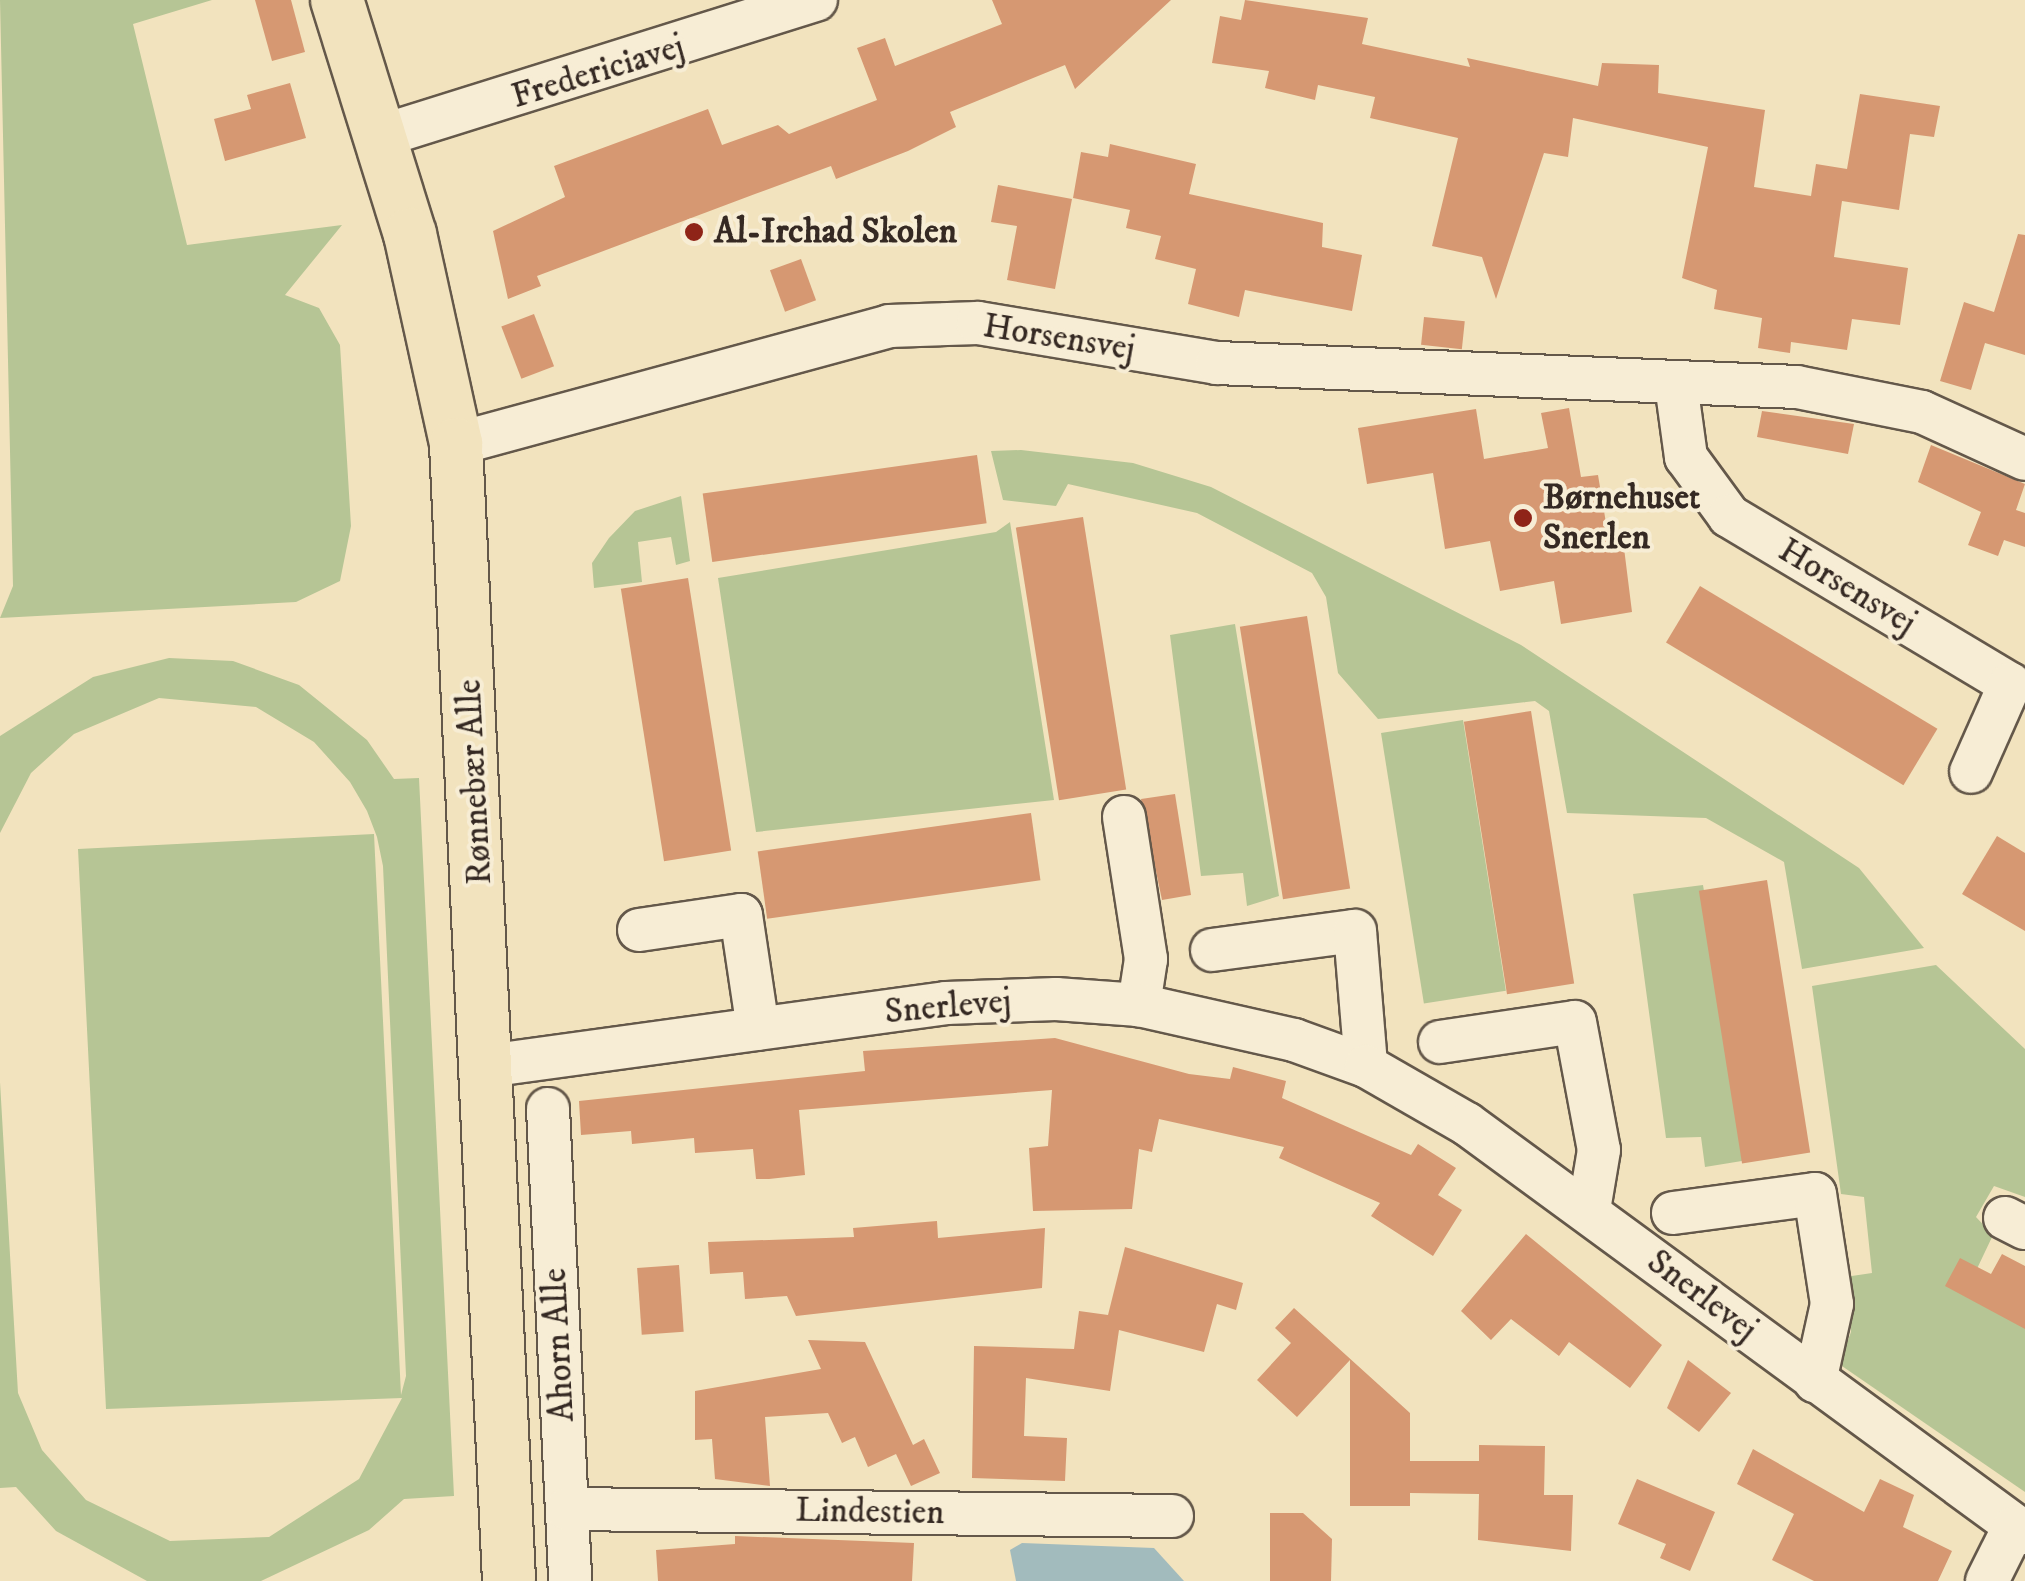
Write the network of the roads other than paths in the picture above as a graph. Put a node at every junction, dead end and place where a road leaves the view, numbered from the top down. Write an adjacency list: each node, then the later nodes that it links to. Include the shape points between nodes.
1 (337, 0): 3 (main road, Rønnebær Alle)
2 (816, 0): 3 (street, Fredericiavej)
3 (378, 138): 5 (main road, Rønnebær Alle, via 410,234)
4 (1676, 384): 5 (street, Horsensvej, via 1216,364 978,322 889,326); 6 (street, Horsensvej, via 1797,387 1922,412); 7 (street, Horsensvej, via 1686,456 1728,516 2010,684)
5 (456, 444): 14 (main road, Rønnebær Alle)
6 (2025, 459)
7 (1971, 772)
8 (1124, 817): 11 (street, via 1146,959)
9 (640, 930): 12 (street, via 742,915)
10 (1212, 950): 15 (street, via 1355,931)
11 (1140, 1005): 12 (street, Snerlevej, via 946,1003); 15 (street, Snerlevej, via 1227,1021)
12 (758, 1030): 14 (street, Snerlevej)
13 (1440, 1042): 17 (street, via 1576,1022 1599,1150)
14 (487, 1066): 23 (main road, Rønnebær Alle)
15 (1366, 1066): 17 (street, Snerlevej)
16 (548, 1110): 20 (street, Ahorn Alle)
17 (1589, 1210): 19 (street, Snerlevej)
18 (1673, 1213): 19 (street, Snerlevej, via 1815,1194 1832,1304)
19 (1815, 1381): 22 (street, Snerlevej)
20 (567, 1508): 21 (street, Lindestien); 24 (street, Ahorn Alle)
21 (1172, 1516)
22 (2020, 1530): 25 (street)
23 (510, 1581)
24 (570, 1581)
25 (1988, 1581)

